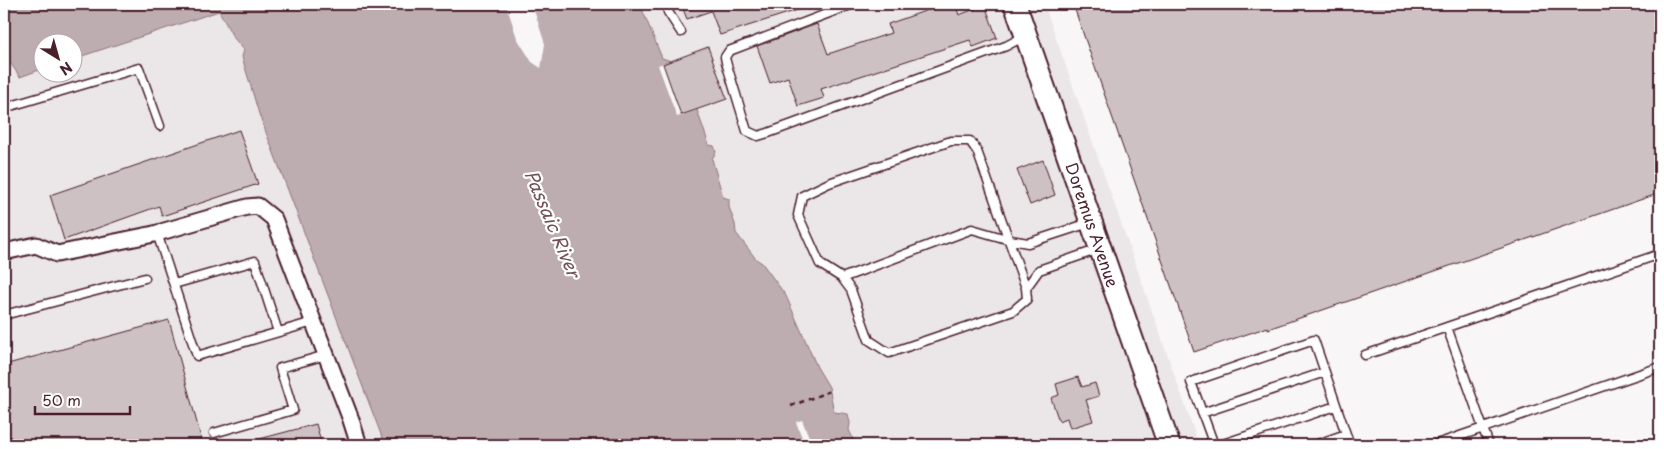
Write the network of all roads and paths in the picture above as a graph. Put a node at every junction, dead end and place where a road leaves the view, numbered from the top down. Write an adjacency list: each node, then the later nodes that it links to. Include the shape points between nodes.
1 (666, 4): 6 (lane)
2 (853, 4): 7 (lane, via 729,51 726,62 747,132 758,136 768,133 1006,46)
3 (966, 4): 4 (lane)
4 (972, 4)
5 (1015, 4): 7 (main road, Doremus Avenue)
6 (681, 32)
7 (1026, 35): 10 (main road, Doremus Avenue)
8 (4, 108): 9 (lane, via 139,68)
9 (160, 126)
10 (1091, 222): 12 (lane, via 1028,243); 13 (main road, Doremus Avenue)
11 (157, 232): 14 (street, via 57,254 36,246); 18 (lane); 21 (street, via 258,206 274,219)
12 (1010, 240): 17 (lane, via 972,229); 17 (lane, via 977,151 970,141 951,141 829,182 802,196 798,215 820,264); 19 (lane)
13 (1100, 248): 19 (lane, via 1039,270); 36 (main road, Doremus Avenue)
14 (4, 252)
15 (1660, 254): 22 (lane)
16 (145, 278): 20 (lane)
17 (842, 278): 19 (lane, via 851,290 869,340 889,353 1013,311 1027,299)
18 (174, 284): 23 (lane, via 255,261); 23 (lane, via 196,356)
19 (1026, 288)
20 (4, 315)
21 (313, 322): 23 (lane); 25 (street)
22 (1447, 327): 24 (lane); 32 (lane)
23 (278, 332)
24 (1365, 354)
25 (326, 355): 33 (lane, via 280,368 293,410); 35 (street)
26 (1660, 366): 32 (lane)
27 (1325, 372): 30 (lane); 31 (lane); 31 (lane, via 1314,340 1191,382)
28 (830, 392): 29 (path)
29 (792, 406)
30 (1336, 406): 34 (lane); 38 (lane)
31 (1202, 413): 37 (lane)
32 (1483, 428): 41 (lane); 42 (lane)
33 (214, 433)
34 (1346, 434): 39 (lane); 40 (lane)
35 (359, 445)
36 (1169, 445)
37 (1214, 445)
38 (1220, 445)
39 (1315, 445)
40 (1350, 445)
41 (1434, 445)
42 (1490, 445)

